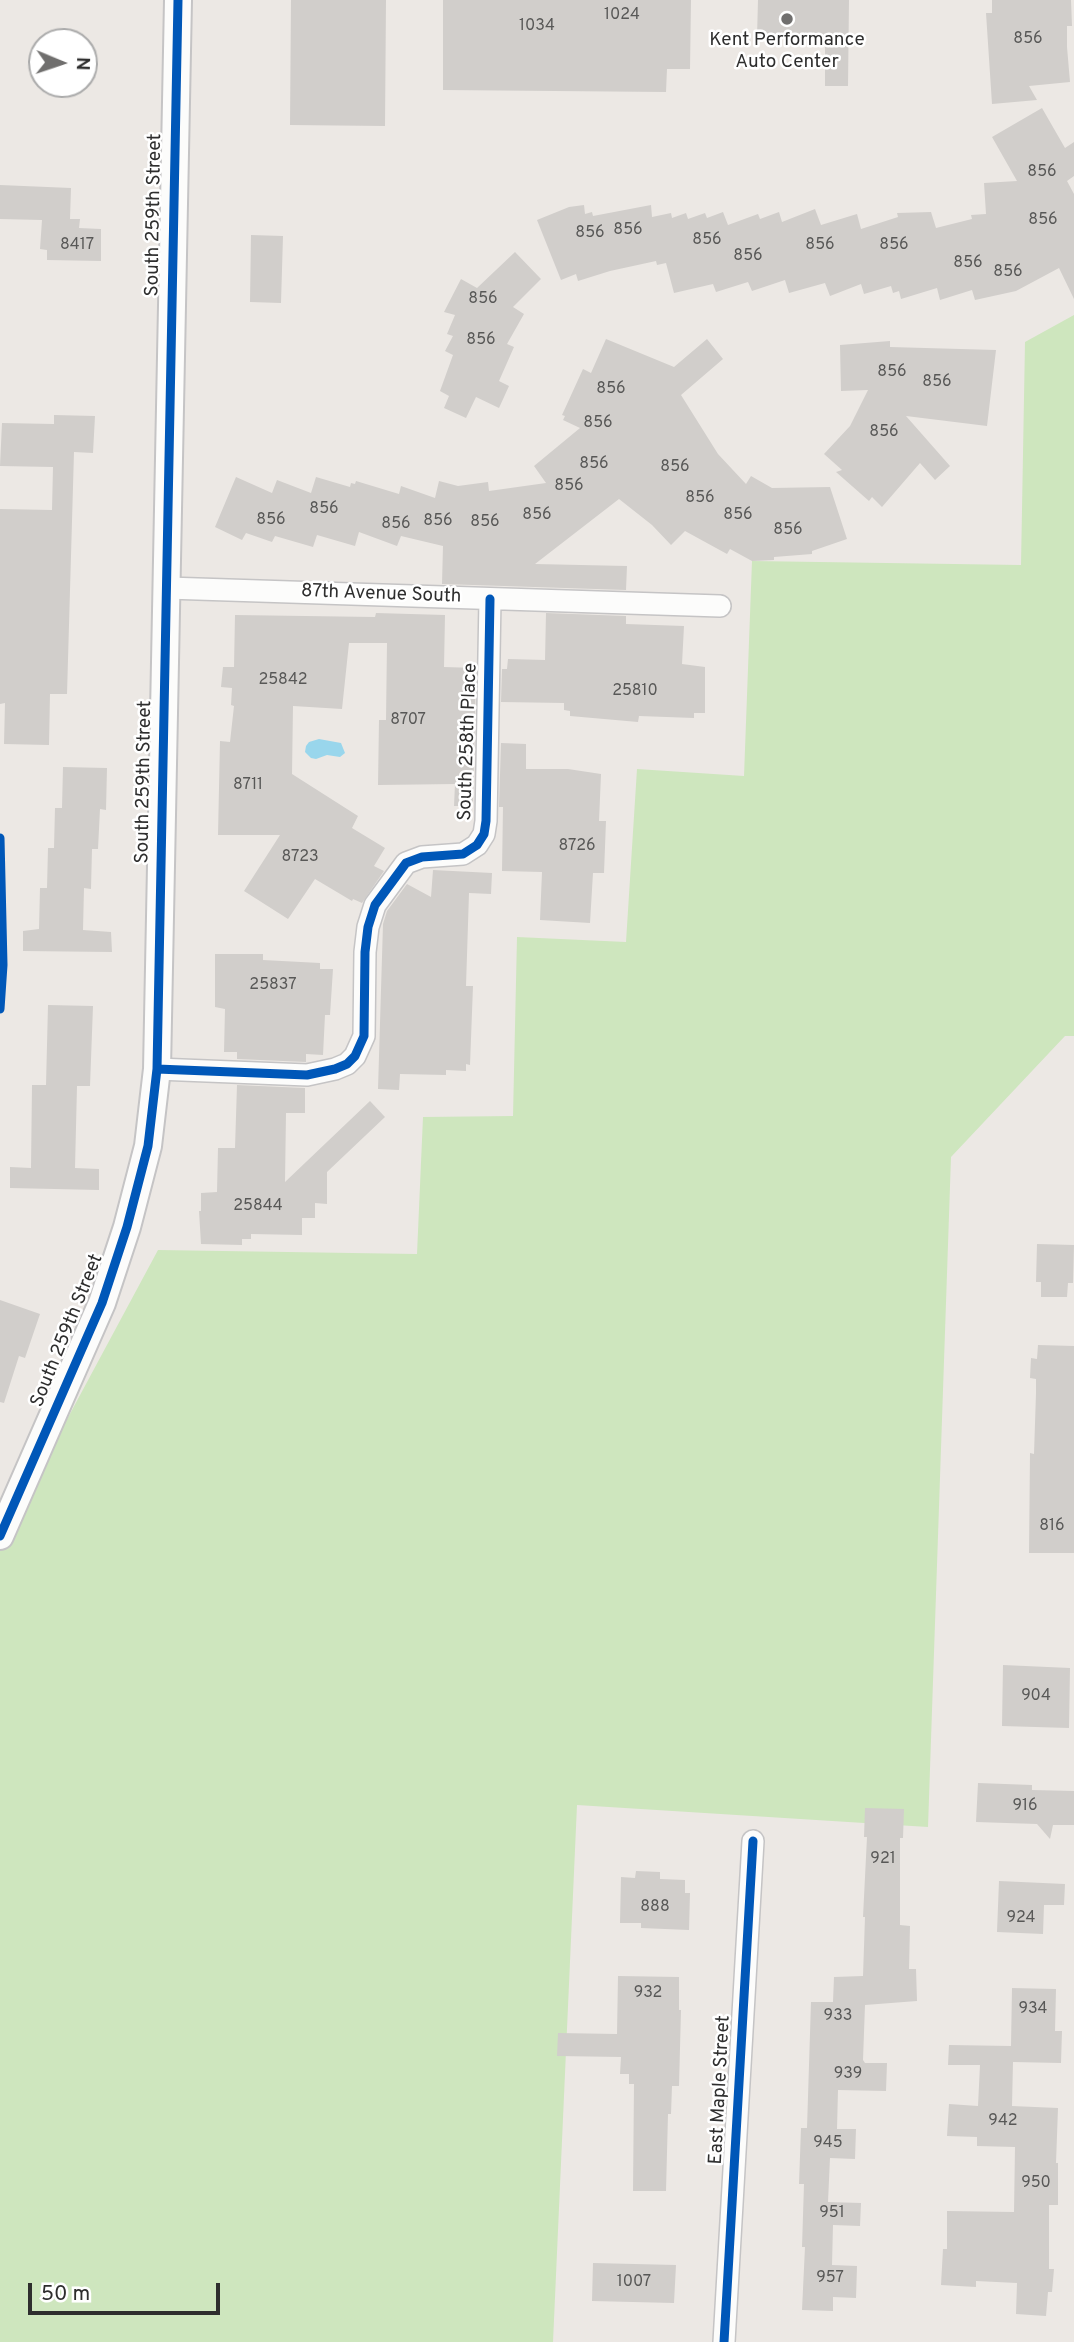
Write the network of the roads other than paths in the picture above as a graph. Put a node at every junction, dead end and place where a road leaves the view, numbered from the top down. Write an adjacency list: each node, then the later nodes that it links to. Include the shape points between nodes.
1 (178, 0): 2 (street, South 259th Street)
2 (167, 588): 3 (street, 87th Avenue South); 5 (street, South 259th Street)
3 (490, 599): 4 (street, 87th Avenue South); 5 (street, South 258th Place, via 484,834 463,854 406,863 375,905 365,952 365,1026 355,1056 324,1073)
4 (720, 607)
5 (157, 1069): 6 (street, South 259th Street, via 148,1146 102,1303)
6 (0, 1536)
7 (753, 1841): 8 (street, East Maple Street)
8 (724, 2342)

